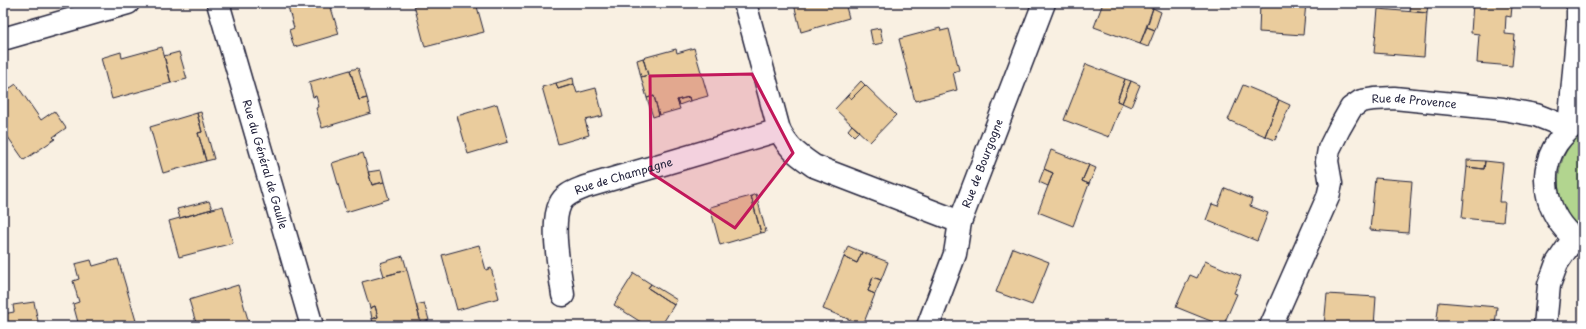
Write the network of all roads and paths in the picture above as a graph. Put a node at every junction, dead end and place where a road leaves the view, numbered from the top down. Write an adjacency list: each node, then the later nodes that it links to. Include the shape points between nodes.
1 (128, 3): 6 (street)
2 (218, 3): 12 (street, Rue du Général de Gaulle)
3 (745, 3): 8 (street)
4 (1044, 3): 9 (street, Rue de Bourgogne)
5 (1578, 3): 7 (street)
6 (3, 39)
7 (1576, 123): 10 (street, via 1556,144 1548,163 1546,184 1550,205 1559,224); 14 (street, Rue de Provence, via 1503,108 1467,104 1394,98 1361,101 1351,108 1329,149 1327,162 1331,184 1328,197)
8 (779, 130): 9 (street, via 786,143 814,166); 11 (street, Rue de Champagne, via 585,187 569,194 560,202 555,230)
9 (960, 222): 13 (street, Rue de Bourgogne, via 955,254)
10 (1578, 241): 15 (street, via 1557,263 1549,286)
11 (563, 295)
12 (312, 326)
13 (928, 326)
14 (1271, 326)
15 (1545, 326)

